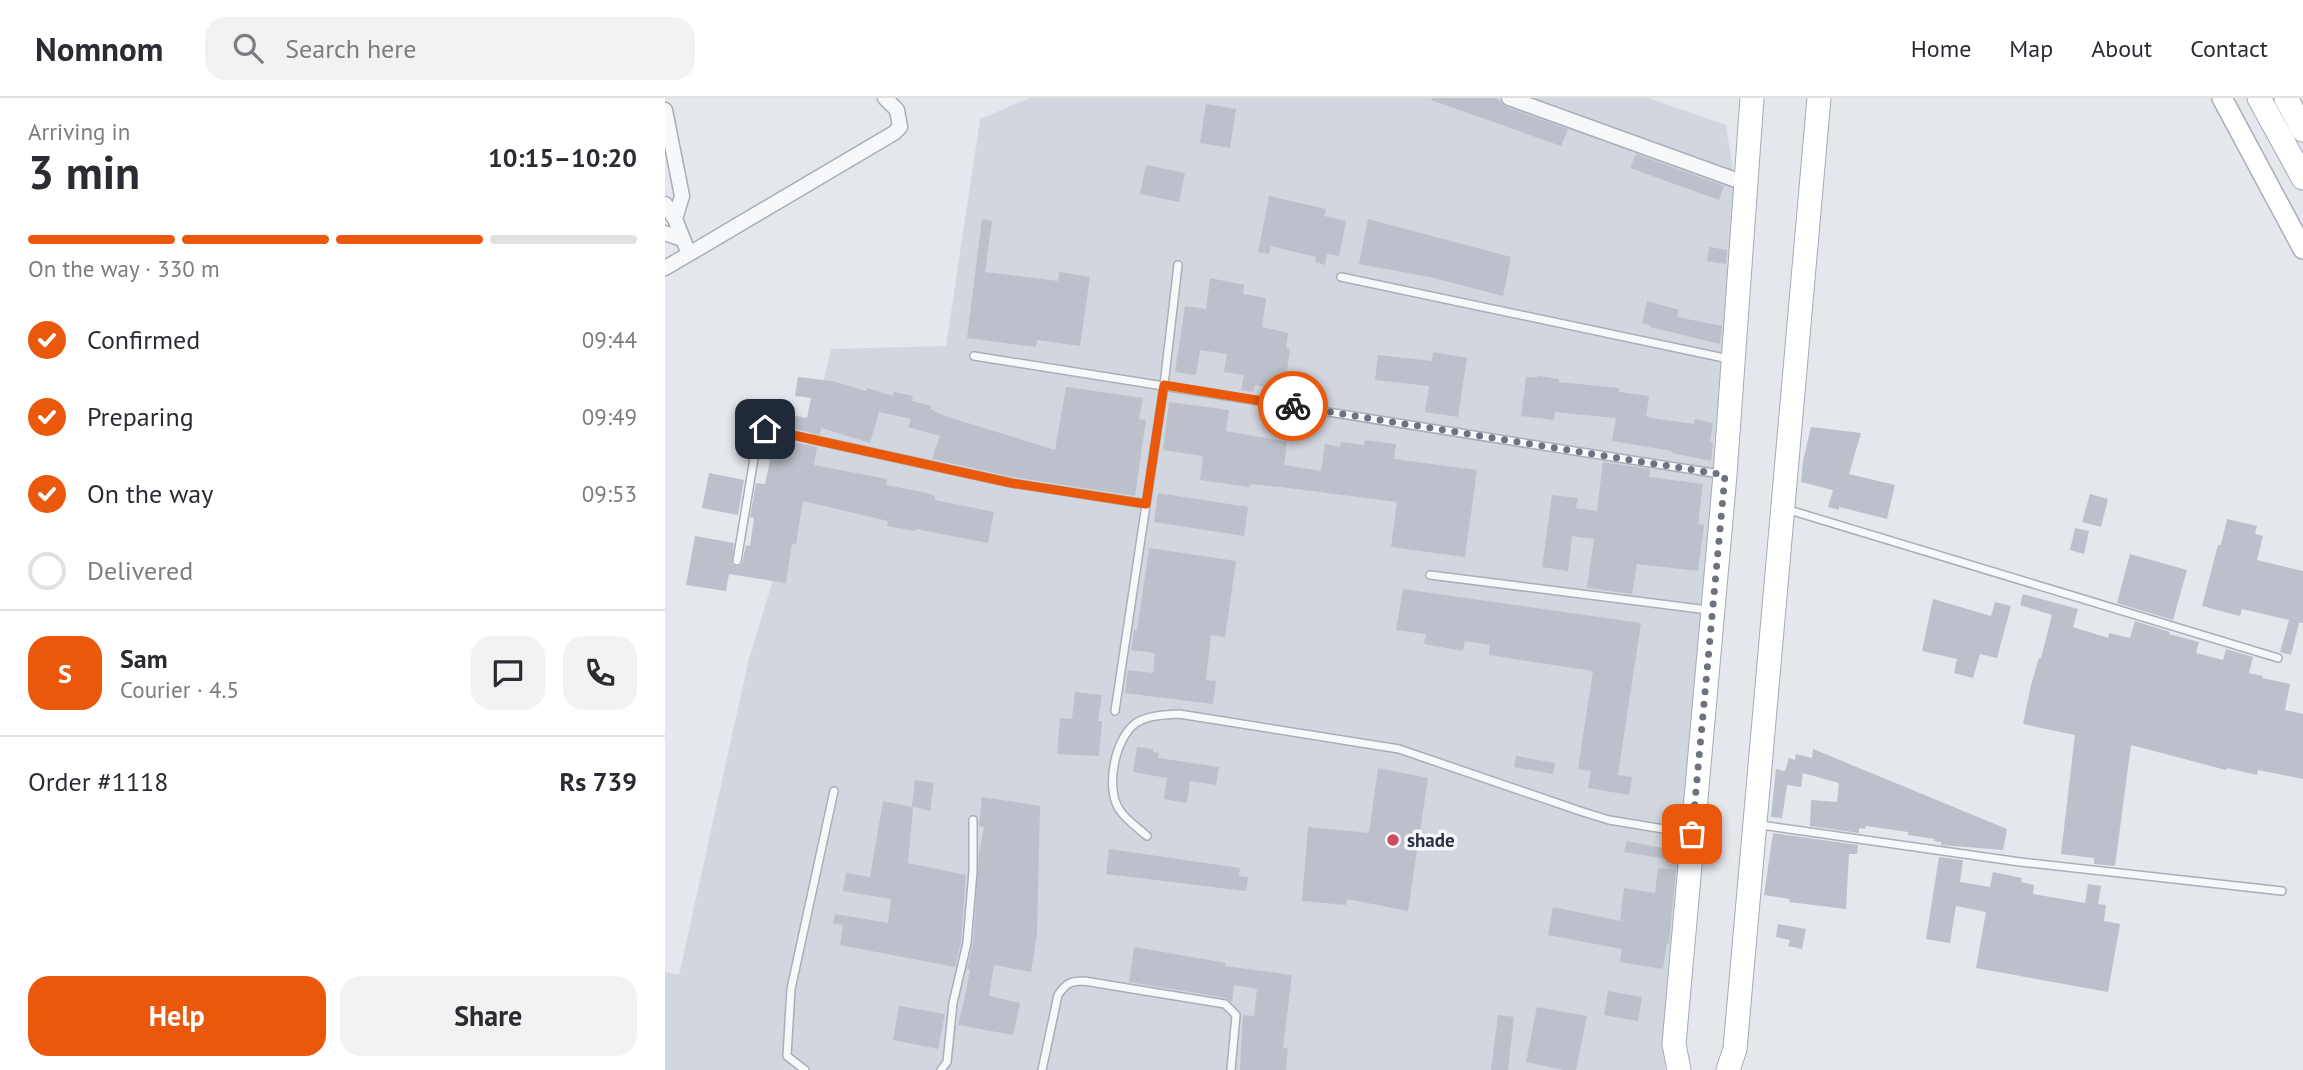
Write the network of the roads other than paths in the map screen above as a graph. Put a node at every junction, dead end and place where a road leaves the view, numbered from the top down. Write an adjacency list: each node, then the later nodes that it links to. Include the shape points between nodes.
1 (885, 98): 8 (street)
2 (1509, 98): 12 (street)
3 (1752, 98): 12 (main road)
4 (1819, 98): 27 (main road)
5 (2222, 98): 17 (street)
6 (2259, 98): 11 (main road)
7 (2286, 98): 10 (main road)
8 (900, 104): 18 (street, via 900,127 894,133)
9 (665, 110): 14 (street, via 682,196)
10 (2303, 130)
11 (2303, 178)
12 (1747, 184): 23 (main road)
13 (665, 204): 14 (street)
14 (675, 219): 16 (street)
15 (665, 233): 16 (street)
16 (682, 239): 18 (street)
17 (2303, 249)
18 (689, 254): 20 (street)
19 (1178, 265): 24 (lane)
20 (665, 268)
21 (1341, 277): 23 (lane)
22 (974, 356): 24 (lane)
23 (1733, 360): 25 (main road)
24 (1164, 385): 25 (lane); 26 (lane)
25 (1725, 475): 30 (main road)
26 (1146, 504): 28 (lane, via 1011,483 765,429 758,433); 32 (lane)
27 (1785, 509): 31 (lane); 35 (main road)
28 (737, 561)
29 (1430, 575): 30 (lane)
30 (1712, 610): 36 (main road)
31 (2278, 658)
32 (1115, 711)
33 (834, 791): 39 (lane, via 791,989 787,1056)
34 (973, 820): 40 (lane, via 967,943 953,1003 947,1062)
35 (1757, 825): 38 (lane, via 2019,862); 44 (main road, via 1735,1049)
36 (1692, 834): 37 (lane, via 1583,813 1399,749 1179,714 1136,723 1116,751 1113,769 1118,809); 43 (main road, via 1674,1044)
37 (1147, 836)
38 (2282, 891)
39 (805, 1070)
40 (941, 1070)
41 (1041, 1070): 42 (lane, via 1058,995 1071,981 1084,981 1225,1004 1236,1015)
42 (1231, 1070)
43 (1679, 1070)
44 (1728, 1070)

